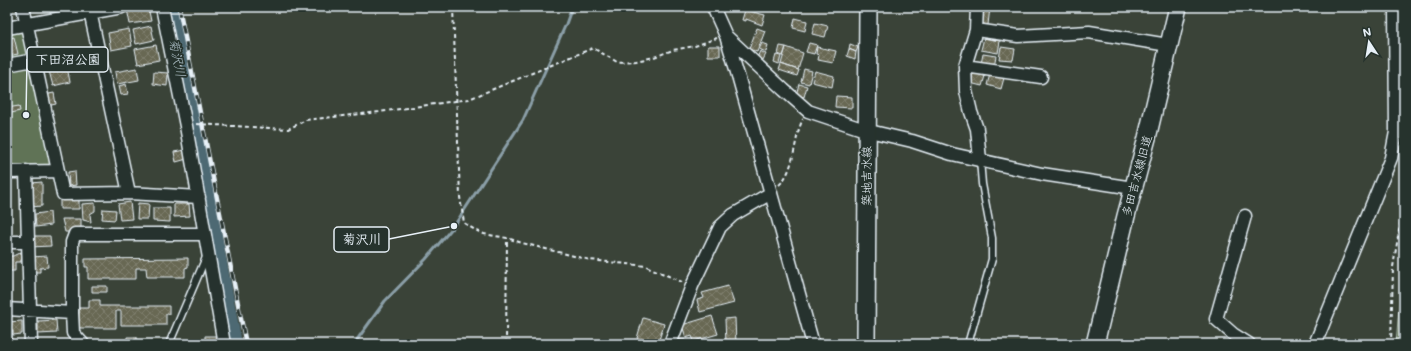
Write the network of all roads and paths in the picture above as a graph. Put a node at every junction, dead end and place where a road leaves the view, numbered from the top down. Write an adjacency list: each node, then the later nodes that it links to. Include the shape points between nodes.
1 (23, 7): 11 (street)
2 (122, 7): 10 (street)
3 (162, 7): 31 (street)
4 (453, 7): 20 (path)
5 (713, 7): 14 (street)
6 (868, 7): 23 (street, 築地吉水線)
7 (978, 7): 13 (street)
8 (1178, 7): 15 (street, 多田吉水線旧道)
9 (1395, 7): 55 (street, via 1396,132 1391,158)
10 (90, 10): 11 (street); 29 (street)
11 (26, 25): 12 (street); 16 (street)
12 (7, 28)
13 (976, 30): 15 (street, via 1018,36 1089,32); 18 (street)
14 (726, 36): 20 (path, via 636,61 616,62 593,48 469,99); 21 (street); 30 (street)
15 (1168, 45): 28 (street, 多田吉水線旧道)
16 (34, 60): 17 (street); 26 (street)
17 (7, 64)
18 (965, 66): 19 (street); 24 (street, via 966,91 977,129)
19 (1041, 77)
20 (456, 101): 22 (path, via 306,120 288,129); 35 (path, via 460,197 464,222 484,234)
21 (808, 111): 23 (street); 30 (path, via 802,120 790,167 784,180)
22 (196, 124)
23 (867, 131): 24 (street); 51 (street, 築地吉水線)
24 (980, 160): 28 (street, via 1042,174); 52 (lane, via 992,238 992,259)
25 (26, 171): 26 (street); 27 (street); 37 (street)
26 (57, 171): 29 (street, via 63,194)
27 (7, 172)
28 (1133, 188): 53 (street, 多田吉水線旧道)
29 (129, 193): 31 (street)
30 (771, 193): 39 (street, via 734,215 720,227); 50 (street)
31 (199, 197): 34 (street)
32 (1404, 200): 56 (path, via 1393,267)
33 (1245, 216): 43 (street, via 1216,319)
34 (204, 234): 38 (street); 42 (street, via 75,234 72,242)
35 (507, 238): 39 (path, via 590,260 646,266); 48 (path)
36 (7, 242): 37 (street)
37 (27, 242): 41 (street)
38 (208, 253): 46 (lane); 47 (street)
39 (692, 286): 49 (street)
40 (7, 309): 41 (street)
41 (29, 310): 42 (street); 44 (street)
42 (72, 313): 45 (street, via 73,333)
43 (1231, 339): 54 (street)
44 (30, 344)
45 (82, 344)
46 (169, 344)
47 (224, 344)
48 (506, 344)
49 (670, 344)
50 (813, 344)
51 (866, 344)
52 (968, 344)
53 (1094, 344)
54 (1249, 344)
55 (1315, 344)
56 (1391, 344)

